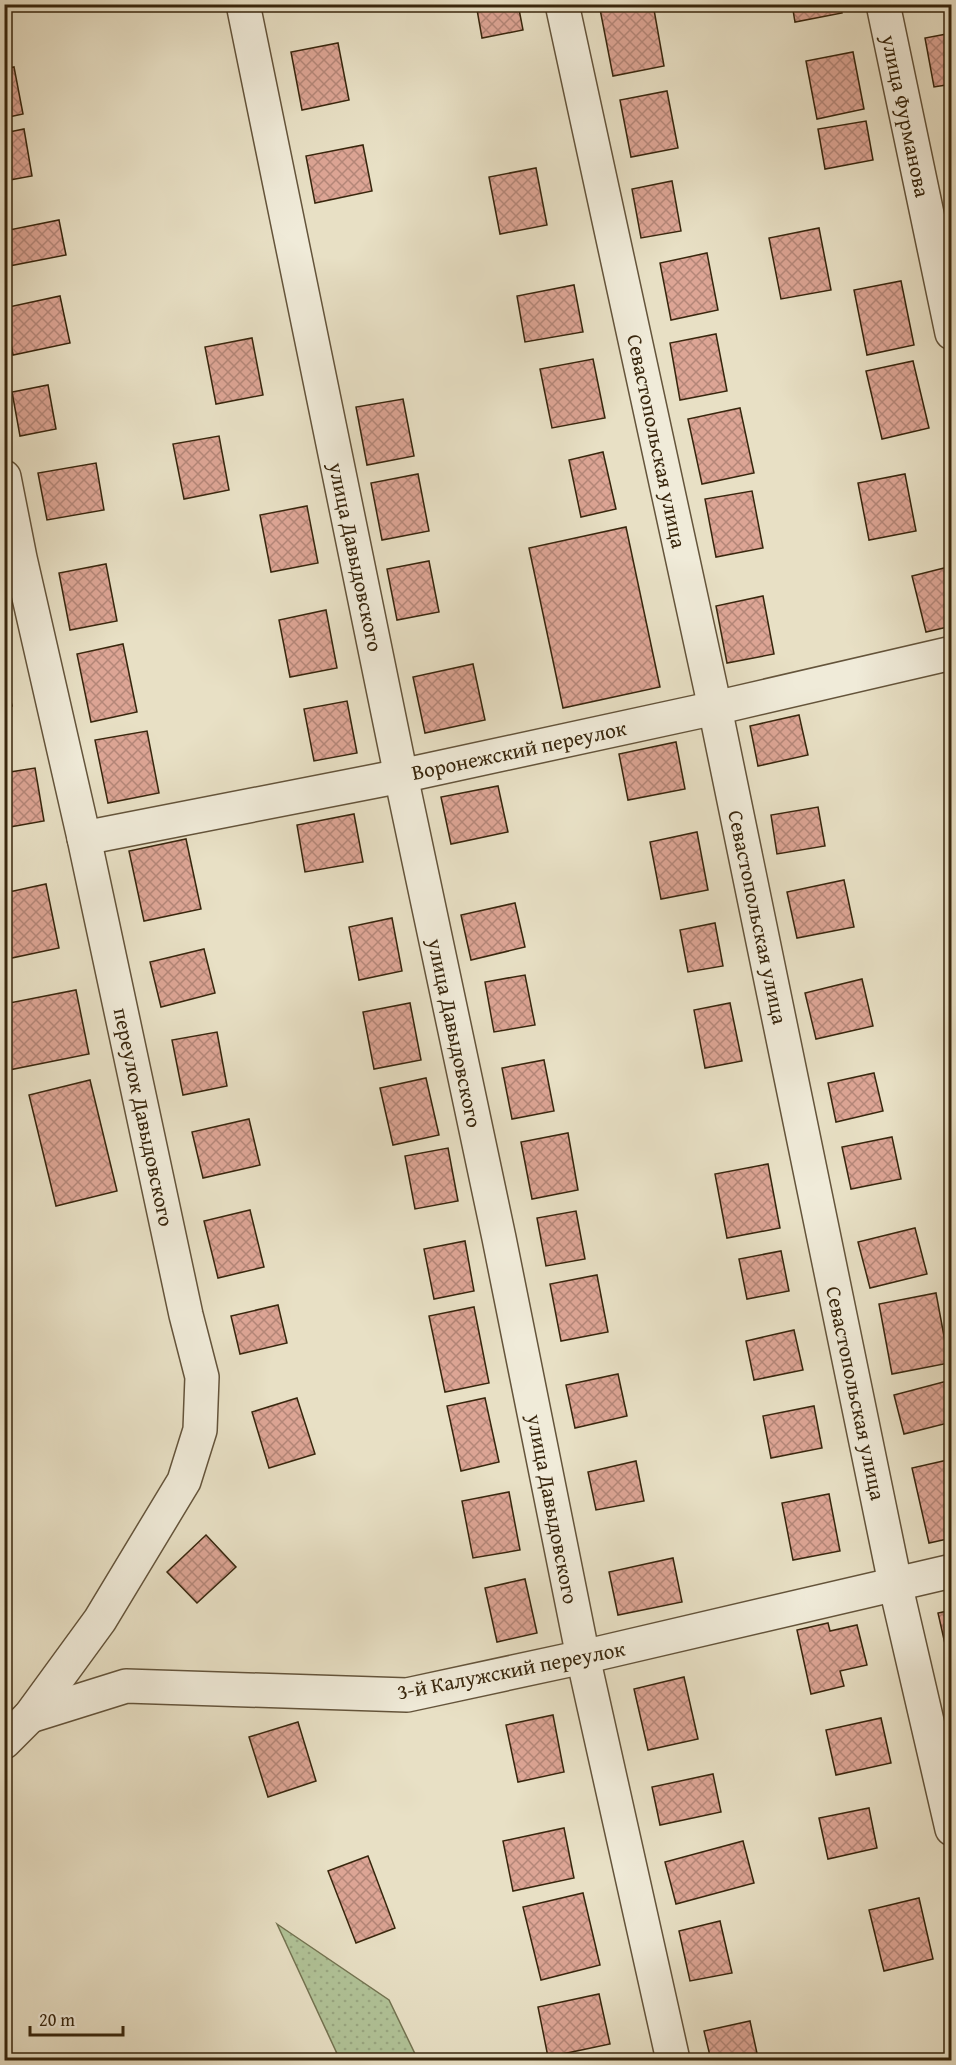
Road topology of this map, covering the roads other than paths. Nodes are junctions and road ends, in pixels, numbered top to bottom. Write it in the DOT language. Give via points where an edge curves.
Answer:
graph roads {
  1 [pos="243,4"];
  2 [pos="562,4"];
  3 [pos="883,4"];
  4 [pos="951,333"];
  5 [pos="4,477"];
  6 [pos="951,653"];
  7 [pos="715,708"];
  8 [pos="401,776"];
  9 [pos="84,838"];
  10 [pos="951,1571"];
  11 [pos="895,1583"];
  12 [pos="583,1657"];
  13 [pos="30,1716"];
  14 [pos="4,1743"];
  15 [pos="951,1829"];
  16 [pos="673,2061"];
  1 -- 8 [label="street, улица Давыдовского"];
  2 -- 7 [label="street, Севастопольская улица"];
  3 -- 4 [label="street, улица Фурманова"];
  5 -- 9 [label="street, переулок Давыдовского"];
  6 -- 7 [label="street, Воронежский переулок"];
  7 -- 8 [label="street, Воронежский переулок"];
  7 -- 11 [label="street, Севастопольская улица"];
  8 -- 9 [label="street, Воронежский переулок"];
  8 -- 12 [label="street, улица Давыдовского"];
  9 -- 13 [label="street, переулок Давыдовского" via="202,1377 200,1430 184,1481 100,1620"];
  10 -- 11 [label="street, 3-й Калужский переулок"];
  11 -- 12 [label="street, 3-й Калужский переулок"];
  11 -- 15 [label="street, Севастопольская улица"];
  12 -- 13 [label="street, 3-й Калужский переулок" via="406,1695 126,1686"];
  12 -- 16 [label="street, улица Давыдовского"];
  13 -- 14 [label="street, переулок Давыдовского"];
}
